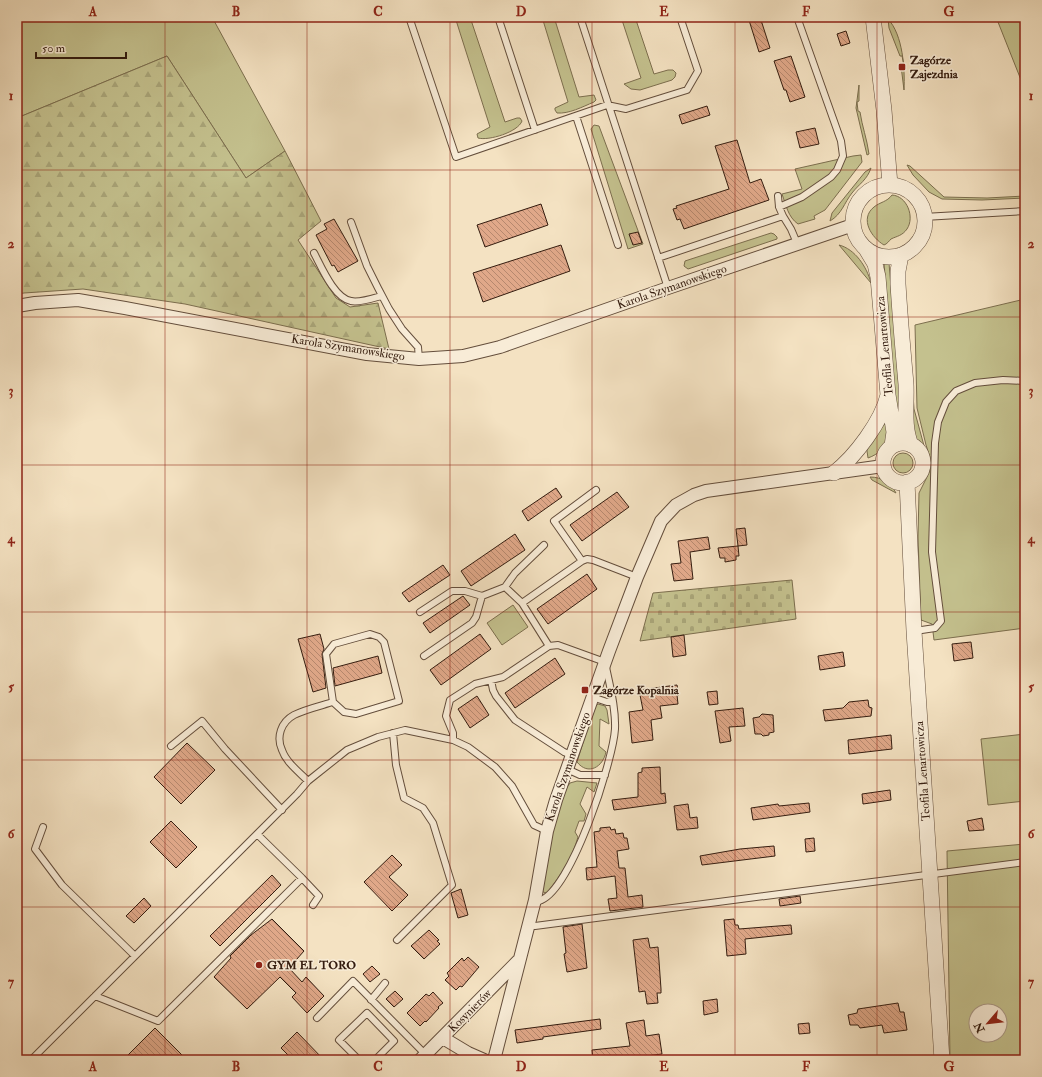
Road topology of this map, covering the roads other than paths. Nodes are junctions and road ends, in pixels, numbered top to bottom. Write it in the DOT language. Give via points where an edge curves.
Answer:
graph roads {
  1 [pos="409,17"];
  2 [pos="498,17"];
  3 [pos="580,17"];
  4 [pos="680,17"];
  5 [pos="797,17"];
  6 [pos="873,17"];
  7 [pos="608,105"];
  8 [pos="576,116"];
  9 [pos="536,130"];
  10 [pos="890,185"];
  11 [pos="778,196"];
  12 [pos="779,207"];
  13 [pos="1025,211"];
  14 [pos="783,216"];
  15 [pos="924,217"];
  16 [pos="351,222"];
  17 [pos="853,225"];
  18 [pos="797,243"];
  19 [pos="618,245"];
  20 [pos="866,248"];
  21 [pos="314,253"];
  22 [pos="901,255"];
  23 [pos="658,258"];
  24 [pos="668,288"];
  25 [pos="381,296"];
  26 [pos="17,306"];
  27 [pos="419,359"];
  28 [pos="1025,381"];
  29 [pos="888,394"];
  30 [pos="911,445"];
  31 [pos="892,446"];
  32 [pos="883,466"];
  33 [pos="834,473"];
  34 [pos="907,482"];
  35 [pos="596,490"];
  36 [pos="544,545"];
  37 [pos="582,561"];
  38 [pos="637,577"];
  39 [pos="505,587"];
  40 [pos="482,596"];
  41 [pos="522,603"];
  42 [pos="420,612"];
  43 [pos="914,631"];
  44 [pos="550,646"];
  45 [pos="424,656"];
  46 [pos="605,662"];
  47 [pos="491,680"];
  48 [pos="592,697"];
  49 [pos="333,702"];
  50 [pos="612,702"];
  51 [pos="393,733"];
  52 [pos="453,740"];
  53 [pos="171,746"];
  54 [pos="571,755"];
  55 [pos="567,769"];
  56 [pos="605,775"];
  57 [pos="308,781"];
  58 [pos="282,810"];
  59 [pos="43,827"];
  60 [pos="547,831"];
  61 [pos="257,834"];
  62 [pos="1025,862"];
  63 [pos="930,874"];
  64 [pos="302,878"];
  65 [pos="534,900"];
  66 [pos="313,905"];
  67 [pos="528,925"];
  68 [pos="397,940"];
  69 [pos="135,956"];
  70 [pos="519,960"];
  71 [pos="386,984"];
  72 [pos="95,996"];
  73 [pos="371,1000"];
  74 [pos="317,1018"];
  75 [pos="443,1038"];
  76 [pos="423,1057"];
  77 [pos="31,1060"];
  78 [pos="359,1060"];
  79 [pos="375,1060"];
  80 [pos="484,1060"];
  81 [pos="494,1060"];
  82 [pos="942,1060"];
  1 -- 9 [label="lane" via="456,157"];
  2 -- 9 [label="lane"];
  3 -- 7 [label="lane"];
  4 -- 7 [label="lane" via="698,71 687,90 626,109"];
  5 -- 12 [label="lane" via="841,141 843,156 831,177 802,197"];
  6 -- 10 [label="street"];
  7 -- 8 [label="lane"];
  7 -- 23 [label="lane"];
  8 -- 9 [label="lane"];
  8 -- 19 [label="lane"];
  10 -- 15 [label="street" via="910,192 920,203"];
  10 -- 17 [label="street" via="875,188 863,197 855,210"];
  11 -- 12 [label="lane"];
  12 -- 14 [label="lane"];
  13 -- 15 [label="lane"];
  14 -- 18 [label="lane" via="792,229"];
  14 -- 23 [label="lane"];
  15 -- 22 [label="street" via="919,240 915,246"];
  16 -- 25 [label="lane"];
  17 -- 18 [label="street, Karola Szymanowskiego"];
  17 -- 20 [label="street" via="860,242"];
  18 -- 24 [label="street, Karola Szymanowskiego"];
  20 -- 22 [label="street" via="872,253 887,257"];
  20 -- 29 [label="street, Teofila Lenartowicza" via="875,264 878,277"];
  21 -- 25 [label="lane" via="337,293 351,301"];
  22 -- 30 [label="street, Teofila Lenartowicza" via="898,284 906,414"];
  23 -- 24 [label="lane"];
  24 -- 27 [label="street, Karola Szymanowskiego" via="488,351"];
  25 -- 27 [label="lane" via="402,329 418,347"];
  26 -- 27 [label="street, Karola Szymanowskiego" via="35,302 78,300 367,354"];
  28 -- 43 [label="lane" via="975,383 956,391 946,402 938,422 935,443 932,552 941,621 935,628"];
  29 -- 31 [label="street, Teofila Lenartowicza" via="894,432"];
  29 -- 33 [label="street" via="878,420 850,457"];
  30 -- 31 [label="street"];
  30 -- 34 [label="street" via="921,456 922,467 917,477"];
  31 -- 32 [label="street" via="886,453"];
  32 -- 33 [label="street, Karola Szymanowskiego"];
  32 -- 34 [label="street" via="893,481"];
  33 -- 38 [label="street, Karola Szymanowskiego" via="722,488 685,499 661,521"];
  34 -- 43 [label="street, Teofila Lenartowicza"];
  35 -- 37 [label="lane" via="554,520"];
  36 -- 39 [label="lane" via="515,572"];
  37 -- 38 [label="lane" via="593,560"];
  37 -- 41 [label="lane"];
  38 -- 46 [label="street, Karola Szymanowskiego"];
  39 -- 40 [label="lane"];
  39 -- 41 [label="lane"];
  40 -- 42 [label="lane" via="465,591 452,591"];
  40 -- 45 [label="lane" via="472,623"];
  41 -- 44 [label="lane"];
  43 -- 63 [label="street, Teofila Lenartowicza"];
  44 -- 46 [label="lane" via="558,645"];
  44 -- 47 [label="lane" via="503,677"];
  46 -- 48 [label="street, Karola Szymanowskiego"];
  46 -- 50 [label="lane"];
  47 -- 52 [label="lane" via="475,684 450,700 446,716"];
  47 -- 54 [label="lane" via="496,696 515,720"];
  48 -- 50 [label="lane"];
  48 -- 54 [label="street, Karola Szymanowskiego"];
  49 -- 49 [label="lane" via="344,712 356,714 399,701 384,642 379,637 370,634 334,644 326,654"];
  49 -- 57 [label="lane" via="293,716 283,724 279,734 282,750 291,764"];
  50 -- 56 [label="lane" via="615,728"];
  51 -- 52 [label="lane" via="405,730"];
  51 -- 57 [label="lane" via="347,750"];
  51 -- 68 [label="lane" via="396,765 404,798 423,808 433,823 452,885"];
  52 -- 60 [label="lane" via="468,747 495,767 512,786 534,825"];
  53 -- 58 [label="lane" via="202,721"];
  54 -- 55 [label="street, Karola Szymanowskiego"];
  55 -- 56 [label="lane" via="580,775"];
  55 -- 60 [label="street, Karola Szymanowskiego"];
  56 -- 65 [label="lane" via="568,868 548,897 539,901"];
  57 -- 58 [label="lane"];
  58 -- 61 [label="lane"];
  59 -- 69 [label="lane" via="35,849 62,885"];
  60 -- 65 [label="street, Karola Szymanowskiego"];
  61 -- 64 [label="lane"];
  61 -- 69 [label="lane"];
  62 -- 63 [label="lane"];
  63 -- 67 [label="lane"];
  63 -- 82 [label="street, Teofila Lenartowicza"];
  64 -- 66 [label="lane" via="319,896"];
  64 -- 72 [label="lane" via="158,1021"];
  65 -- 67 [label="street, Karola Szymanowskiego"];
  67 -- 70 [label="street, Karola Szymanowskiego"];
  69 -- 72 [label="lane"];
  70 -- 75 [label="street, Kosynierów"];
  70 -- 81 [label="street, Karola Szymanowskiego"];
  71 -- 73 [label="lane"];
  72 -- 77 [label="lane"];
  73 -- 74 [label="lane" via="353,982"];
  73 -- 76 [label="lane"];
  75 -- 76 [label="street, Kosynierów"];
  75 -- 80 [label="street"];
  78 -- 79 [label="lane" via="339,1040 367,1013 394,1041"];
}
